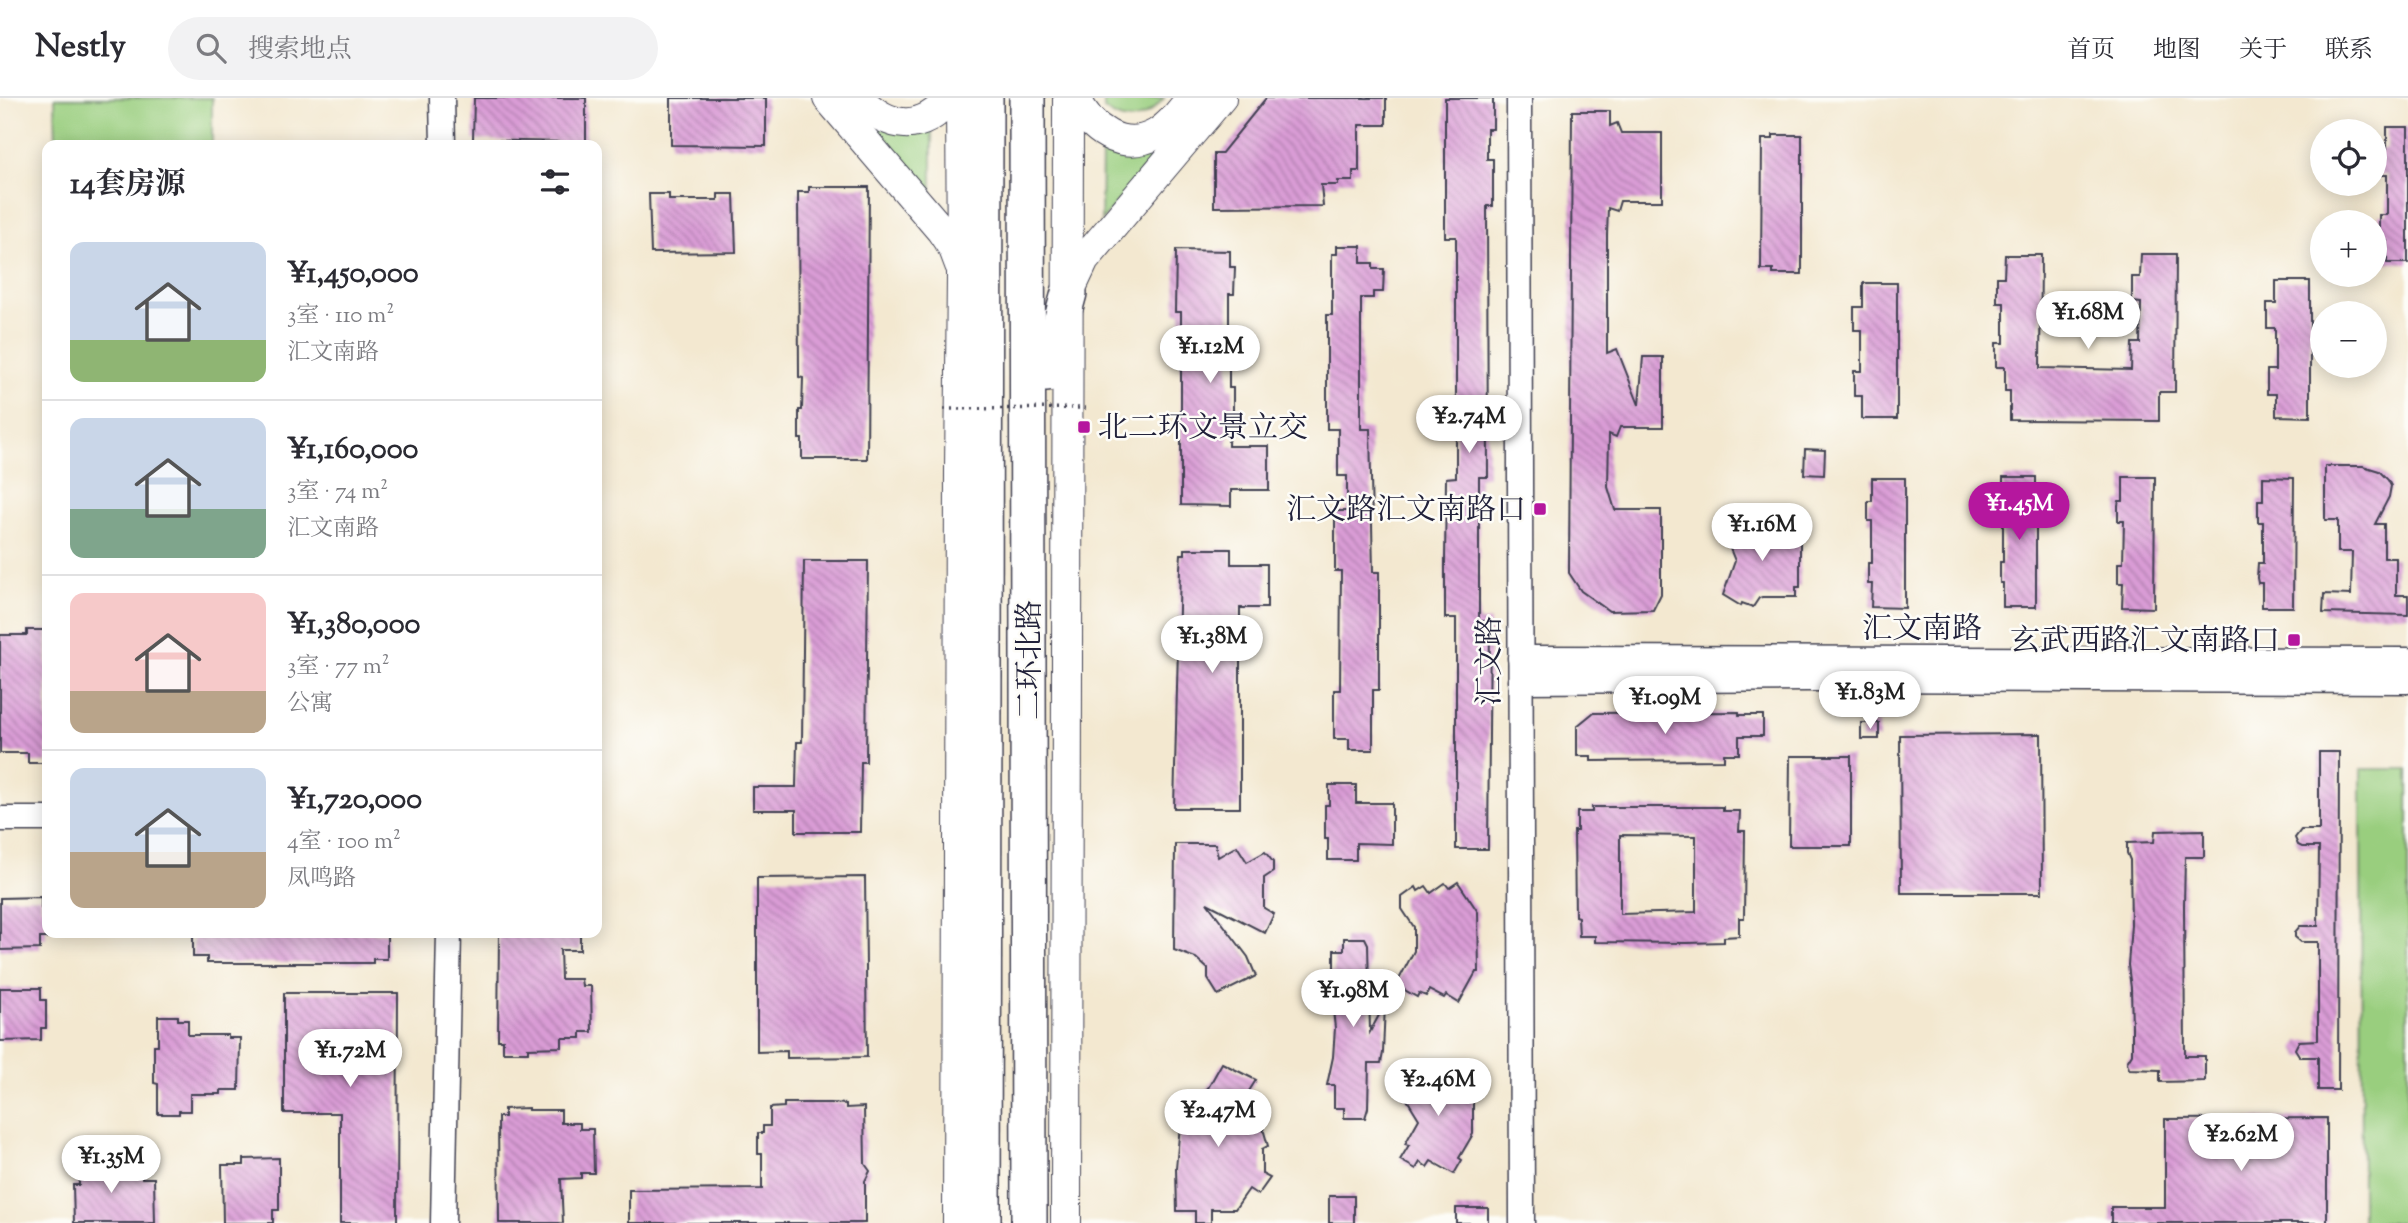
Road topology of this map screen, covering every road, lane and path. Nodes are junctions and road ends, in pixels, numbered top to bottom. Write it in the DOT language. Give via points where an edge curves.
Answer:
graph roads {
  1 [pos="442,98"];
  2 [pos="828,98"];
  3 [pos="858,98"];
  4 [pos="950,98"];
  5 [pos="961,98"];
  6 [pos="985,98"];
  7 [pos="1002,98"];
  8 [pos="1027,98"];
  9 [pos="1048,98"];
  10 [pos="1068,98"];
  11 [pos="1076,98"];
  12 [pos="1191,98"];
  13 [pos="1221,98"];
  14 [pos="1519,98"];
  15 [pos="443,140"];
  16 [pos="962,274"];
  17 [pos="1069,293"];
  18 [pos="1047,374"];
  19 [pos="985,382"];
  20 [pos="1088,408"];
  21 [pos="944,409"];
  22 [pos="2408,660"];
  23 [pos="1520,670"];
  24 [pos="2408,681"];
  25 [pos="1048,800"];
  26 [pos="0,819"];
  27 [pos="42,819"];
  28 [pos="1029,915"];
  29 [pos="449,938"];
  30 [pos="1002,1045"];
  31 [pos="983,1123"];
  32 [pos="983,1184"];
  33 [pos="443,1223"];
  34 [pos="958,1223"];
  35 [pos="983,1223"];
  36 [pos="992,1223"];
  37 [pos="1002,1223"];
  38 [pos="1029,1223"];
  39 [pos="1049,1223"];
  40 [pos="1066,1223"];
  41 [pos="1522,1223"];
  1 -- 15 [label="street"];
  2 -- 16 [label="main road" via="949,240"];
  3 -- 4 [label="main road" via="882,117 903,123 933,116"];
  5 -- 16 [label="main road"];
  6 -- 19 [label="highway"];
  7 -- 30 [label="highway, 二环北路"];
  8 -- 28 [label="highway, 二环北路"];
  9 -- 18 [label="highway"];
  10 -- 17 [label="main road"];
  11 -- 12 [label="main road" via="1098,129 1131,141 1143,140 1170,124"];
  13 -- 17 [label="main road" via="1084,260"];
  14 -- 23 [label="street, 汇文路"];
  16 -- 19 [label="highway"];
  16 -- 34 [label="main road"];
  17 -- 18 [label="highway"];
  17 -- 40 [label="main road"];
  18 -- 25 [label="highway"];
  19 -- 31 [label="highway"];
  20 -- 21 [label="path, bridge"];
  22 -- 23 [label="street, 汇文南路"];
  23 -- 24 [label="street, 汇文南路" via="1794,679"];
  23 -- 41 [label="street, 汇文路"];
  25 -- 28 [label="highway"];
  25 -- 39 [label="highway"];
  26 -- 27 [label="street"];
  28 -- 38 [label="highway, 二环北路"];
  29 -- 33 [label="street"];
  30 -- 31 [label="highway"];
  30 -- 37 [label="highway, 二环北路"];
  31 -- 32 [label="highway"];
  32 -- 35 [label="highway"];
  32 -- 36 [label="highway"];
}
